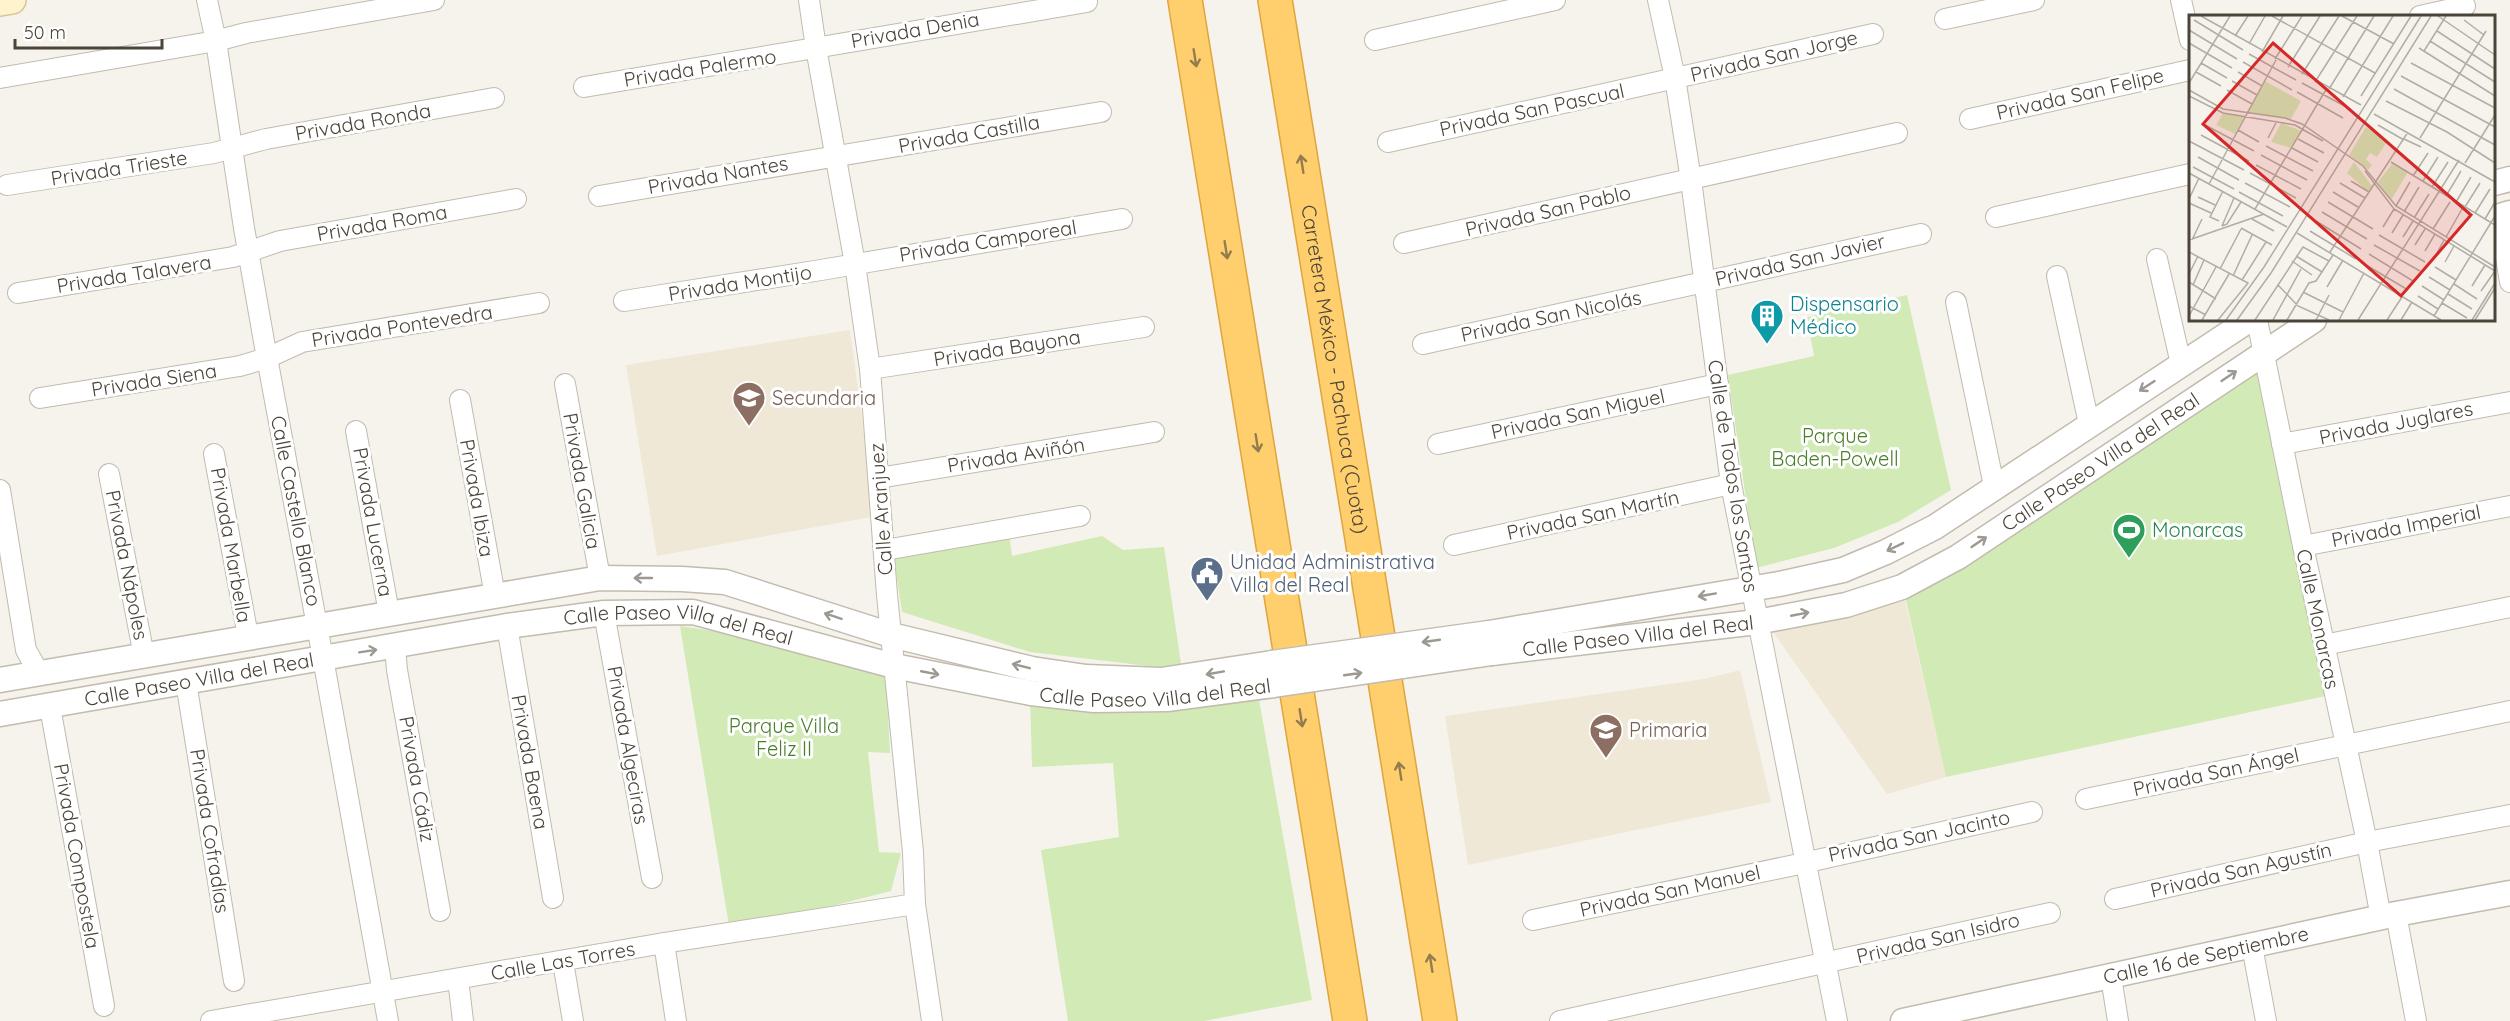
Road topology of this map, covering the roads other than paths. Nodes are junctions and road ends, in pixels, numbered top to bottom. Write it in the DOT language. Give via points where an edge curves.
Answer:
graph roads {
  1 [pos="12,0"];
  2 [pos="207,0"];
  3 [pos="434,0"];
  4 [pos="809,0"];
  5 [pos="1185,0"];
  6 [pos="1275,0"];
  7 [pos="1555,0"];
  8 [pos="1658,0"];
  9 [pos="2034,0"];
  10 [pos="2181,0"];
  11 [pos="0,2"];
  12 [pos="1086,2"];
  13 [pos="2465,6"];
  14 [pos="2424,15"];
  15 [pos="1945,19"];
  16 [pos="1873,34"];
  17 [pos="2189,36"];
  18 [pos="1375,40"];
  19 [pos="216,41"];
  20 [pos="816,48"];
  21 [pos="2189,70"];
  22 [pos="0,78"];
  23 [pos="1675,78"];
  24 [pos="584,87"];
  25 [pos="495,98"];
  26 [pos="1101,112"];
  27 [pos="1971,119"];
  28 [pos="1897,133"];
  29 [pos="1388,142"];
  30 [pos="232,148"];
  31 [pos="837,156"];
  32 [pos="2189,174"];
  33 [pos="2510,179"];
  34 [pos="1691,180"];
  35 [pos="2495,183"];
  36 [pos="7,185"];
  37 [pos="598,196"];
  38 [pos="516,199"];
  39 [pos="2501,216"];
  40 [pos="1995,217"];
  41 [pos="1122,219"];
  42 [pos="1920,234"];
  43 [pos="1404,243"];
  44 [pos="249,252"];
  45 [pos="2157,259"];
  46 [pos="855,264"];
  47 [pos="2058,276"];
  48 [pos="1704,282"];
  49 [pos="2510,282"];
  50 [pos="1680,288"];
  51 [pos="18,293"];
  52 [pos="624,301"];
  53 [pos="1956,302"];
  54 [pos="540,303"];
  55 [pos="2247,321"];
  56 [pos="2257,321"];
  57 [pos="2312,321"];
  58 [pos="1144,327"];
  59 [pos="1423,344"];
  60 [pos="2264,352"];
  61 [pos="267,358"];
  62 [pos="2181,364"];
  63 [pos="870,369"];
  64 [pos="565,384"];
  65 [pos="1718,384"];
  66 [pos="40,398"];
  67 [pos="460,400"];
  68 [pos="2510,402"];
  69 [pos="2089,424"];
  70 [pos="356,431"];
  71 [pos="1154,432"];
  72 [pos="1438,444"];
  73 [pos="2282,444"];
  74 [pos="214,454"];
  75 [pos="109,474"];
  76 [pos="879,478"];
  77 [pos="1731,484"];
  78 [pos="1994,486"];
  79 [pos="0,490"];
  80 [pos="2510,506"];
  81 [pos="1080,516"];
  82 [pos="1454,545"];
  83 [pos="2302,546"];
  84 [pos="885,550"];
  85 [pos="600,578"];
  86 [pos="1750,587"];
  87 [pos="495,596"];
  88 [pos="2510,607"];
  89 [pos="389,613"];
  90 [pos="604,613"];
  91 [pos="1757,622"];
  92 [pos="317,625"];
  93 [pos="507,626"];
  94 [pos="891,635"];
  95 [pos="248,636"];
  96 [pos="1490,643"];
  97 [pos="2324,645"];
  98 [pos="395,647"];
  99 [pos="144,656"];
  100 [pos="323,658"];
  101 [pos="894,666"];
  102 [pos="39,673"];
  103 [pos="1273,674"];
  104 [pos="0,680"];
  105 [pos="186,682"];
  106 [pos="50,707"];
  107 [pos="2510,711"];
  108 [pos="0,714"];
  109 [pos="2346,745"];
  110 [pos="2086,799"];
  111 [pos="2032,812"];
  112 [pos="2510,815"];
  113 [pos="2367,842"];
  114 [pos="1806,861"];
  115 [pos="651,878"];
  116 [pos="2510,893"];
  117 [pos="553,898"];
  118 [pos="2115,899"];
  119 [pos="915,904"];
  120 [pos="440,911"];
  121 [pos="2050,913"];
  122 [pos="2389,916"];
  123 [pos="1533,920"];
  124 [pos="664,943"];
  125 [pos="2252,946"];
  126 [pos="563,962"];
  127 [pos="1825,963"];
  128 [pos="2111,977"];
  129 [pos="458,979"];
  130 [pos="234,981"];
  131 [pos="383,991"];
  132 [pos="104,1006"];
  133 [pos="307,1013"];
  134 [pos="1968,1014"];
  135 [pos="211,1021"];
  136 [pos="387,1021"];
  137 [pos="464,1021"];
  138 [pos="573,1021"];
  139 [pos="676,1021"];
  140 [pos="932,1021"];
  141 [pos="1350,1021"];
  142 [pos="1440,1021"];
  143 [pos="1560,1021"];
  144 [pos="1837,1021"];
  145 [pos="1903,1021"];
  146 [pos="2118,1021"];
  147 [pos="2266,1021"];
  148 [pos="2416,1021"];
  1 -- 11 [label="main road"];
  2 -- 19 [label="street, Calle Castello Blanco"];
  3 -- 19 [label="street"];
  4 -- 20 [label="street, Calle Aranjuez"];
  5 -- 141 [label="highway, one-way"];
  142 -- 6 [label="highway, Carretera México - Pachuca (Cuota), one-way"];
  7 -- 18 [label="street"];
  8 -- 23 [label="street, Calle de Todos los Santos"];
  9 -- 15 [label="street"];
  10 -- 17 [label="street"];
  12 -- 20 [label="street, Privada Denia"];
  13 -- 14 [label="street"];
  16 -- 23 [label="street, Privada San Jorge"];
  19 -- 22 [label="street"];
  19 -- 30 [label="street, Calle Castello Blanco"];
  20 -- 24 [label="street, Privada Palermo"];
  20 -- 31 [label="street, Calle Aranjuez"];
  21 -- 27 [label="street, Privada San Felipe"];
  23 -- 29 [label="street, Privada San Pascual"];
  23 -- 34 [label="street, Calle de Todos los Santos"];
  25 -- 30 [label="street, Privada Ronda"];
  26 -- 31 [label="street, Privada Castilla"];
  28 -- 34 [label="street, Privada San Pablo"];
  30 -- 36 [label="street, Privada Trieste"];
  30 -- 44 [label="street, Calle Castello Blanco"];
  31 -- 37 [label="street, Privada Nantes"];
  31 -- 46 [label="street, Calle Aranjuez"];
  32 -- 40 [label="street"];
  33 -- 35 [label="street"];
  34 -- 43 [label="street, Privada San Pablo"];
  34 -- 48 [label="street, Calle de Todos los Santos"];
  38 -- 44 [label="street, Privada Roma" via="280,241"];
  39 -- 49 [label="street"];
  41 -- 46 [label="street, Privada Camporeal"];
  42 -- 48 [label="street, Privada San Javier"];
  44 -- 51 [label="street, Privada Talavera"];
  44 -- 61 [label="street, Calle Castello Blanco"];
  45 -- 62 [label="street"];
  46 -- 52 [label="street, Privada Montijo"];
  46 -- 63 [label="street, Calle Aranjuez"];
  47 -- 69 [label="street"];
  48 -- 50 [label="street, Privada San Javier"];
  48 -- 65 [label="street, Calle de Todos los Santos"];
  50 -- 59 [label="street, Privada San Nicolás"];
  53 -- 78 [label="street"];
  54 -- 61 [label="street, Privada Pontevedra" via="302,342"];
  55 -- 62 [label="street, Calle Paseo Villa del Real"];
  56 -- 60 [label="street, Calle Monarcas"];
  57 -- 60 [label="street, Calle Paseo Villa del Real"];
  58 -- 63 [label="street, Privada Bayona"];
  60 -- 73 [label="street, Calle Monarcas"];
  91 -- 60 [label="street, Calle Paseo Villa del Real, one-way" via="1846,605 1902,587 1958,557"];
  61 -- 66 [label="street, Privada Siena" via="240,366"];
  61 -- 92 [label="street, Calle Castello Blanco"];
  62 -- 69 [label="street, Calle Paseo Villa del Real, one-way"];
  63 -- 76 [label="street, Calle Aranjuez"];
  64 -- 85 [label="street, Privada Galicia"];
  65 -- 72 [label="street, Privada San Miguel"];
  65 -- 77 [label="street, Calle de Todos los Santos"];
  67 -- 87 [label="street, Privada Ibiza"];
  68 -- 73 [label="street, Privada Juglares"];
  69 -- 78 [label="street, Calle Paseo Villa del Real"];
  70 -- 89 [label="street, Privada Lucerna"];
  71 -- 76 [label="street, Privada Aviñón"];
  73 -- 83 [label="street, Calle Monarcas"];
  74 -- 95 [label="street, Privada Marbella"];
  75 -- 99 [label="street, Privada Nápoles"];
  76 -- 84 [label="street, Calle Aranjuez"];
  77 -- 82 [label="street, Privada San Martín"];
  77 -- 86 [label="street, Calle de Todos los Santos"];
  78 -- 86 [label="street, Calle Paseo Villa del Real, one-way" via="1935,527 1843,570"];
  79 -- 102 [label="street" via="26,650"];
  80 -- 83 [label="street, Privada Imperial"];
  81 -- 84 [label="street"];
  83 -- 97 [label="street, Calle Monarcas"];
  84 -- 94 [label="street, Calle Aranjuez"];
  85 -- 87 [label="street, Calle Paseo Villa del Real"];
  94 -- 85 [label="street, Calle Paseo Villa del Real, one-way" via="725,582"];
  86 -- 91 [label="street, Calle de Todos los Santos"];
  86 -- 96 [label="street, Calle Paseo Villa del Real, one-way"];
  87 -- 89 [label="street, Calle Paseo Villa del Real"];
  88 -- 97 [label="street"];
  89 -- 92 [label="street, Calle Paseo Villa del Real"];
  90 -- 93 [label="street, Calle Paseo Villa del Real"];
  90 -- 101 [label="street, Calle Paseo Villa del Real" via="693,612"];
  90 -- 115 [label="street, Privada Algeciras"];
  91 -- 96 [label="street, Calle Paseo Villa del Real"];
  91 -- 114 [label="street, Calle de Todos los Santos"];
  92 -- 95 [label="street, Calle Paseo Villa del Real"];
  92 -- 100 [label="street, Calle Castello Blanco"];
  93 -- 98 [label="street, Calle Paseo Villa del Real"];
  93 -- 117 [label="street, Privada Baena"];
  94 -- 101 [label="street, Calle Aranjuez"];
  103 -- 94 [label="street, Calle Paseo Villa del Real, one-way" via="1161,680 1086,677 1032,669"];
  95 -- 99 [label="street, Calle Paseo Villa del Real"];
  96 -- 103 [label="street, Calle Paseo Villa del Real, bridge"];
  97 -- 109 [label="street, Calle Monarcas"];
  100 -- 98 [label="street, Calle Paseo Villa del Real, one-way"];
  98 -- 120 [label="street, Privada Cádiz"];
  99 -- 102 [label="street, Calle Paseo Villa del Real"];
  100 -- 105 [label="street, Calle Paseo Villa del Real"];
  100 -- 131 [label="street, Calle Castello Blanco"];
  101 -- 103 [label="street, Calle Paseo Villa del Real, one-way" via="1031,693 1094,700 1167,699"];
  101 -- 119 [label="street, Calle Aranjuez"];
  102 -- 104 [label="street, Calle Paseo Villa del Real"];
  105 -- 106 [label="street, Calle Paseo Villa del Real"];
  105 -- 130 [label="street, Privada Cofradías"];
  106 -- 108 [label="street, Calle Paseo Villa del Real"];
  106 -- 132 [label="street, Privada Compostela"];
  107 -- 109 [label="street, Privada San Ángel"];
  109 -- 110 [label="street, Privada San Ángel"];
  109 -- 113 [label="street, Calle Monarcas"];
  111 -- 114 [label="street, Privada San Jacinto"];
  112 -- 113 [label="street, Privada San Agustín"];
  113 -- 118 [label="street, Privada San Agustín"];
  113 -- 122 [label="street, Calle Monarcas"];
  114 -- 123 [label="street, Privada San Manuel"];
  114 -- 127 [label="street, Calle de Todos los Santos"];
  116 -- 122 [label="street, Calle 16 de Septiembre"];
  119 -- 124 [label="street, Calle Las Torres"];
  119 -- 140 [label="street, Calle Aranjuez"];
  121 -- 127 [label="street, Privada San Isidro"];
  122 -- 125 [label="street, Calle 16 de Septiembre"];
  122 -- 148 [label="street, Calle Monarcas"];
  124 -- 126 [label="street, Calle Las Torres"];
  124 -- 139 [label="street"];
  125 -- 128 [label="street, Calle 16 de Septiembre"];
  125 -- 147 [label="street"];
  126 -- 129 [label="street, Calle Las Torres"];
  126 -- 138 [label="street"];
  127 -- 143 [label="street, Privada San Isidro"];
  127 -- 144 [label="street, Calle de Todos los Santos"];
  128 -- 134 [label="street, Calle 16 de Septiembre"];
  128 -- 146 [label="street"];
  129 -- 131 [label="street, Calle Las Torres"];
  129 -- 137 [label="street"];
  131 -- 133 [label="street, Calle Las Torres"];
  131 -- 136 [label="street, Calle Castello Blanco"];
  133 -- 135 [label="street, Calle Las Torres"];
  134 -- 145 [label="street, Calle 16 de Septiembre"];
}
